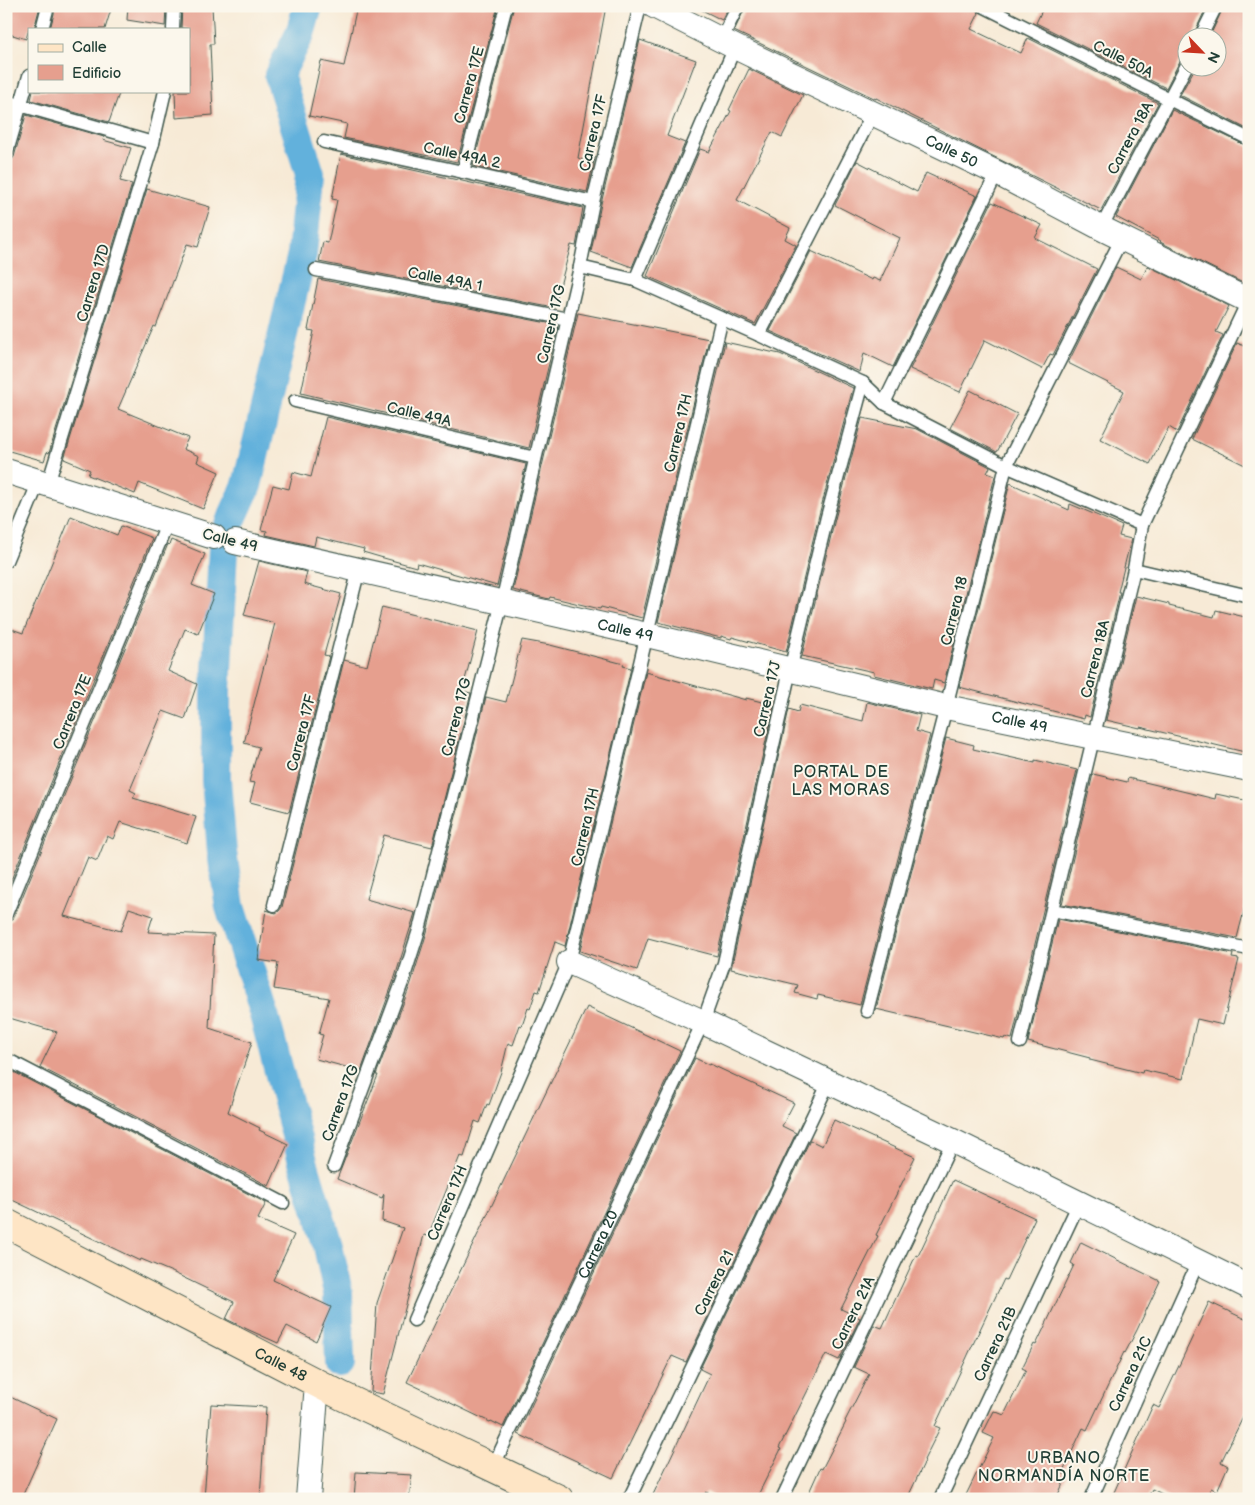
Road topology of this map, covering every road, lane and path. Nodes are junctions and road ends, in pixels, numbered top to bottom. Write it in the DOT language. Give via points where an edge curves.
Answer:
graph roads {
  1 [pos="48,6"];
  2 [pos="174,6"];
  3 [pos="506,6"];
  4 [pos="640,6"];
  5 [pos="654,6"];
  6 [pos="738,6"];
  7 [pos="983,6"];
  8 [pos="1216,6"];
  9 [pos="42,28"];
  10 [pos="174,28"];
  11 [pos="1205,28"];
  12 [pos="728,44"];
  13 [pos="1180,78"];
  14 [pos="28,80"];
  15 [pos="165,92"];
  16 [pos="1168,100"];
  17 [pos="6,101"];
  18 [pos="21,104"];
  19 [pos="873,113"];
  20 [pos="1249,139"];
  21 [pos="324,142"];
  22 [pos="153,143"];
  23 [pos="6,156"];
  24 [pos="463,172"];
  25 [pos="997,173"];
  26 [pos="593,202"];
  27 [pos="1112,233"];
  28 [pos="580,267"];
  29 [pos="316,270"];
  30 [pos="635,280"];
  31 [pos="1249,301"];
  32 [pos="722,318"];
  33 [pos="568,319"];
  34 [pos="759,335"];
  35 [pos="863,383"];
  36 [pos="295,401"];
  37 [pos="884,402"];
  38 [pos="535,458"];
  39 [pos="1006,466"];
  40 [pos="6,471"];
  41 [pos="43,482"];
  42 [pos="168,522"];
  43 [pos="1142,525"];
  44 [pos="6,561"];
  45 [pos="359,569"];
  46 [pos="1134,569"];
  47 [pos="1249,596"];
  48 [pos="502,602"];
  49 [pos="648,635"];
  50 [pos="790,670"];
  51 [pos="946,707"];
  52 [pos="1093,737"];
  53 [pos="1249,769"];
  54 [pos="274,905"];
  55 [pos="1052,910"];
  56 [pos="6,914"];
  57 [pos="1249,949"];
  58 [pos="569,962"];
  59 [pos="867,1012"];
  60 [pos="703,1022"];
  61 [pos="1020,1042"];
  62 [pos="6,1059"];
  63 [pos="829,1082"];
  64 [pos="953,1141"];
  65 [pos="334,1166"];
  66 [pos="284,1203"];
  67 [pos="1079,1203"];
  68 [pos="6,1223"];
  69 [pos="1198,1262"];
  70 [pos="1249,1287"];
  71 [pos="414,1320"];
  72 [pos="311,1380"];
  73 [pos="493,1467"];
  74 [pos="308,1499"];
  75 [pos="559,1499"];
  76 [pos="629,1499"];
  77 [pos="782,1499"];
  78 [pos="940,1499"];
  79 [pos="1091,1499"];
  1 -- 9 [label="lane"];
  2 -- 10 [label="lane"];
  3 -- 24 [label="lane, Carrera 17E"];
  4 -- 26 [label="lane, Carrera 17F"];
  5 -- 12 [label="street, Calle 50"];
  6 -- 12 [label="lane"];
  7 -- 16 [label="lane, Calle 50A"];
  8 -- 11 [label="lane"];
  12 -- 19 [label="street, Calle 50"];
  12 -- 30 [label="lane"];
  13 -- 16 [label="lane, Carrera 18A"];
  14 -- 18 [label="lane"];
  15 -- 22 [label="lane, Carrera 17D"];
  16 -- 20 [label="lane, Calle 50A"];
  16 -- 27 [label="lane, Carrera 18A"];
  17 -- 18 [label="lane"];
  18 -- 22 [label="lane"];
  18 -- 23 [label="lane"];
  19 -- 25 [label="street, Calle 50"];
  19 -- 34 [label="lane"];
  21 -- 24 [label="lane, Calle 49A 2"];
  22 -- 41 [label="lane, Carrera 17D"];
  24 -- 26 [label="lane, Calle 49A 2"];
  25 -- 27 [label="street, Calle 50"];
  25 -- 37 [label="lane"];
  26 -- 28 [label="lane, Carrera 17F"];
  27 -- 31 [label="street, Calle 50"];
  27 -- 39 [label="lane, Carrera 18"];
  28 -- 30 [label="lane"];
  28 -- 33 [label="lane, Carrera 17G"];
  29 -- 33 [label="lane, Calle 49A 1"];
  30 -- 32 [label="lane"];
  31 -- 43 [label="lane, Carrera 18A"];
  32 -- 34 [label="lane"];
  32 -- 49 [label="lane, Carrera 17H"];
  33 -- 38 [label="lane, Carrera 17G"];
  34 -- 35 [label="lane"];
  35 -- 37 [label="lane"];
  35 -- 50 [label="lane, Carrera 17J"];
  36 -- 38 [label="lane, Calle 49A"];
  37 -- 39 [label="lane"];
  38 -- 48 [label="lane, Carrera 17G"];
  39 -- 43 [label="lane"];
  39 -- 51 [label="lane, Carrera 18"];
  40 -- 41 [label="street, Calle 49"];
  41 -- 42 [label="street, Calle 49"];
  41 -- 44 [label="lane, Carrera 17D"];
  42 -- 45 [label="street, Calle 49" via="224,539"];
  42 -- 56 [label="lane, Carrera 17E"];
  43 -- 46 [label="lane, Carrera 18A"];
  45 -- 48 [label="street, Calle 49"];
  45 -- 54 [label="lane, Carrera 17F"];
  46 -- 47 [label="lane"];
  46 -- 52 [label="lane, Carrera 18A"];
  48 -- 49 [label="street, Calle 49"];
  48 -- 65 [label="lane, Carrera 17G" via="419,930"];
  49 -- 50 [label="street, Calle 49"];
  49 -- 58 [label="lane, Carrera 17H"];
  50 -- 51 [label="street, Calle 49"];
  50 -- 60 [label="lane, Carrera 17J" via="724,963"];
  51 -- 52 [label="street, Calle 49"];
  51 -- 59 [label="lane, Carrera 18"];
  52 -- 53 [label="street, Calle 49"];
  52 -- 55 [label="lane, Carrera 18A"];
  55 -- 57 [label="lane"];
  55 -- 61 [label="lane, Carrera 18A"];
  58 -- 60 [label="street"];
  58 -- 71 [label="lane, Carrera 17H"];
  60 -- 63 [label="street"];
  60 -- 73 [label="lane, Carrera 20"];
  62 -- 66 [label="lane"];
  63 -- 64 [label="street"];
  63 -- 76 [label="lane, Carrera 21"];
  64 -- 67 [label="street"];
  64 -- 77 [label="lane, Carrera 21A"];
  67 -- 69 [label="street"];
  67 -- 78 [label="lane, Carrera 21B"];
  68 -- 72 [label="street, Calle 48"];
  69 -- 70 [label="street"];
  69 -- 79 [label="lane, Carrera 21C"];
  72 -- 73 [label="street, Calle 48"];
  72 -- 74 [label="street"];
  73 -- 75 [label="street, Calle 48"];
}
